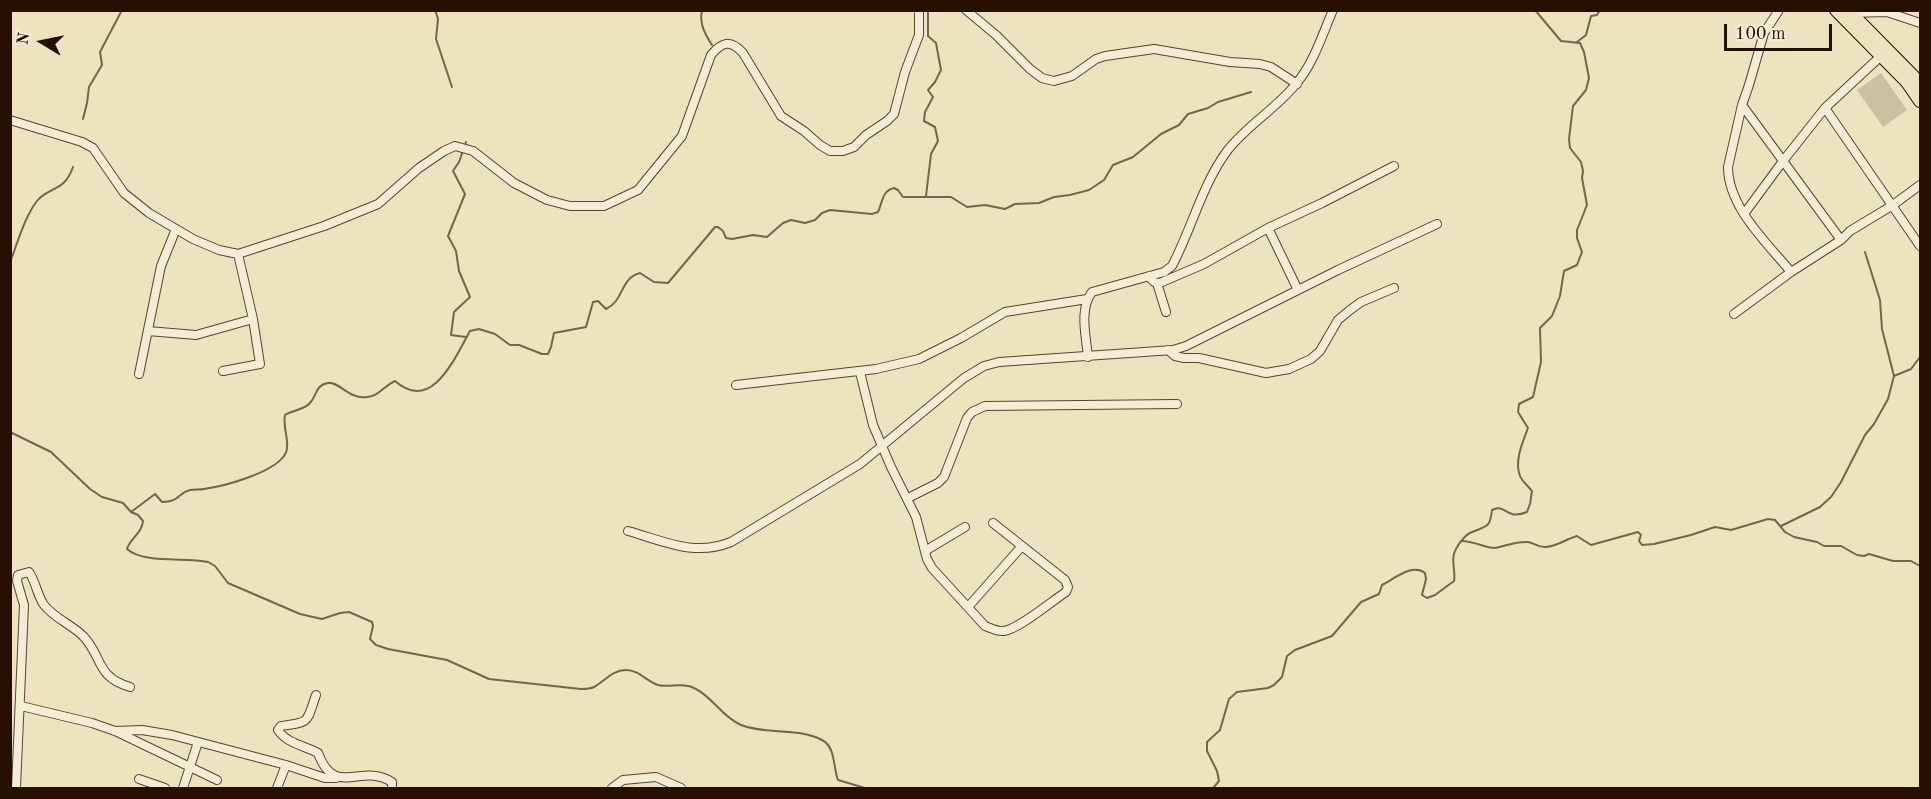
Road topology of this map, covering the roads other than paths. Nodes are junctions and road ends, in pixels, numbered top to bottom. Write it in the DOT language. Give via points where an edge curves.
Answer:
graph roads {
  1 [pos="919,10"];
  2 [pos="966,10"];
  3 [pos="1333,10"];
  4 [pos="1779,10"];
  5 [pos="1836,10"];
  6 [pos="1849,12"];
  7 [pos="1920,23"];
  8 [pos="1881,56"];
  9 [pos="1297,84"];
  10 [pos="1920,86"];
  11 [pos="1920,101"];
  12 [pos="1742,105"];
  13 [pos="1825,108"];
  14 [pos="10,120"];
  15 [pos="1783,161"];
  16 [pos="1394,166"];
  17 [pos="1920,185"];
  18 [pos="1893,205"];
  19 [pos="1744,214"];
  20 [pos="1437,224"];
  21 [pos="1268,228"];
  22 [pos="176,229"];
  23 [pos="1841,240"];
  24 [pos="1920,246"];
  25 [pos="238,254"];
  26 [pos="1791,272"];
  27 [pos="1149,276"];
  28 [pos="1157,284"];
  29 [pos="1394,288"];
  30 [pos="1298,290"];
  31 [pos="1087,299"];
  32 [pos="1166,312"];
  33 [pos="1734,314"];
  34 [pos="254,320"];
  35 [pos="148,331"];
  36 [pos="1168,350"];
  37 [pos="1088,357"];
  38 [pos="223,371"];
  39 [pos="860,372"];
  40 [pos="140,374"];
  41 [pos="736,385"];
  42 [pos="1177,404"];
  43 [pos="882,447"];
  44 [pos="908,498"];
  45 [pos="993,523"];
  46 [pos="965,526"];
  47 [pos="628,531"];
  48 [pos="1022,546"];
  49 [pos="925,551"];
  50 [pos="968,607"];
  51 [pos="130,687"];
  52 [pos="316,695"];
  53 [pos="21,706"];
  54 [pos="115,731"];
  55 [pos="198,742"];
  56 [pos="286,765"];
  57 [pos="190,767"];
  58 [pos="336,778"];
  59 [pos="138,779"];
  60 [pos="217,780"];
  61 [pos="16,789"];
  62 [pos="165,789"];
  63 [pos="183,789"];
  64 [pos="278,789"];
  65 [pos="392,789"];
  66 [pos="612,789"];
  67 [pos="681,789"];
  1 -- 25 [label="street" via="919,34 894,114 854,147 843,151 820,146 781,116 743,53 728,44 719,46 711,55 682,136 666,158 639,190 604,206 570,206 547,200 514,183 473,151 455,146 419,168 378,204"];
  2 -- 9 [label="street" via="1030,69 1054,81 1072,76 1105,56 1154,49 1260,64"];
  3 -- 9 [label="street"];
  4 -- 12 [label="street" via="1764,33"];
  5 -- 8 [label="main road"];
  6 -- 7 [label="street" via="1887,12"];
  6 -- 10 [label="main road"];
  8 -- 11 [label="main road"];
  8 -- 13 [label="street"];
  9 -- 27 [label="street" via="1226,152 1207,185 1172,266"];
  12 -- 15 [label="street"];
  12 -- 19 [label="street" via="1728,177"];
  13 -- 15 [label="street"];
  13 -- 18 [label="street"];
  14 -- 22 [label="street" via="93,148 124,193"];
  15 -- 19 [label="street"];
  15 -- 23 [label="street"];
  16 -- 21 [label="street"];
  17 -- 18 [label="street"];
  18 -- 23 [label="street"];
  18 -- 24 [label="street"];
  19 -- 26 [label="street"];
  20 -- 30 [label="street"];
  21 -- 28 [label="street" via="1204,264"];
  21 -- 30 [label="street"];
  22 -- 25 [label="street" via="219,250"];
  22 -- 35 [label="street" via="161,266"];
  23 -- 26 [label="street"];
  25 -- 34 [label="street"];
  26 -- 33 [label="street"];
  27 -- 28 [label="street"];
  27 -- 31 [label="street" via="1092,292"];
  28 -- 32 [label="street"];
  29 -- 36 [label="street" via="1350,310 1338,321 1320,351 1289,369 1266,373 1175,356"];
  30 -- 36 [label="street" via="1186,346"];
  31 -- 37 [label="street"];
  31 -- 39 [label="street" via="1005,312 919,358"];
  34 -- 35 [label="street" via="196,335"];
  34 -- 38 [label="street" via="260,364"];
  35 -- 40 [label="street"];
  36 -- 37 [label="street"];
  37 -- 43 [label="street" via="984,366 964,378"];
  39 -- 41 [label="street"];
  39 -- 43 [label="street"];
  42 -- 44 [label="street" via="985,406 967,418 944,477"];
  43 -- 44 [label="street"];
  43 -- 47 [label="street" via="860,464 718,547 682,547"];
  44 -- 49 [label="street"];
  45 -- 48 [label="street"];
  46 -- 49 [label="street"];
  48 -- 50 [label="street"];
  48 -- 50 [label="street" via="1065,580 1066,592 1016,627 1004,631 985,626"];
  49 -- 50 [label="street" via="932,568"];
  51 -- 53 [label="street" via="100,667 85,638 45,606 34,579 29,572 23,573 17,581 24,605"];
  52 -- 58 [label="street" via="307,720 278,730 292,742 318,753 321,763"];
  53 -- 54 [label="street"];
  53 -- 61 [label="street"];
  54 -- 55 [label="street" via="142,730"];
  54 -- 57 [label="street"];
  55 -- 56 [label="street"];
  55 -- 57 [label="street"];
  56 -- 58 [label="street"];
  56 -- 64 [label="street"];
  57 -- 60 [label="street"];
  57 -- 63 [label="street"];
  58 -- 65 [label="street" via="376,776 392,782"];
  59 -- 62 [label="street"];
  66 -- 67 [label="street" via="622,780 642,777 663,779"];
}
